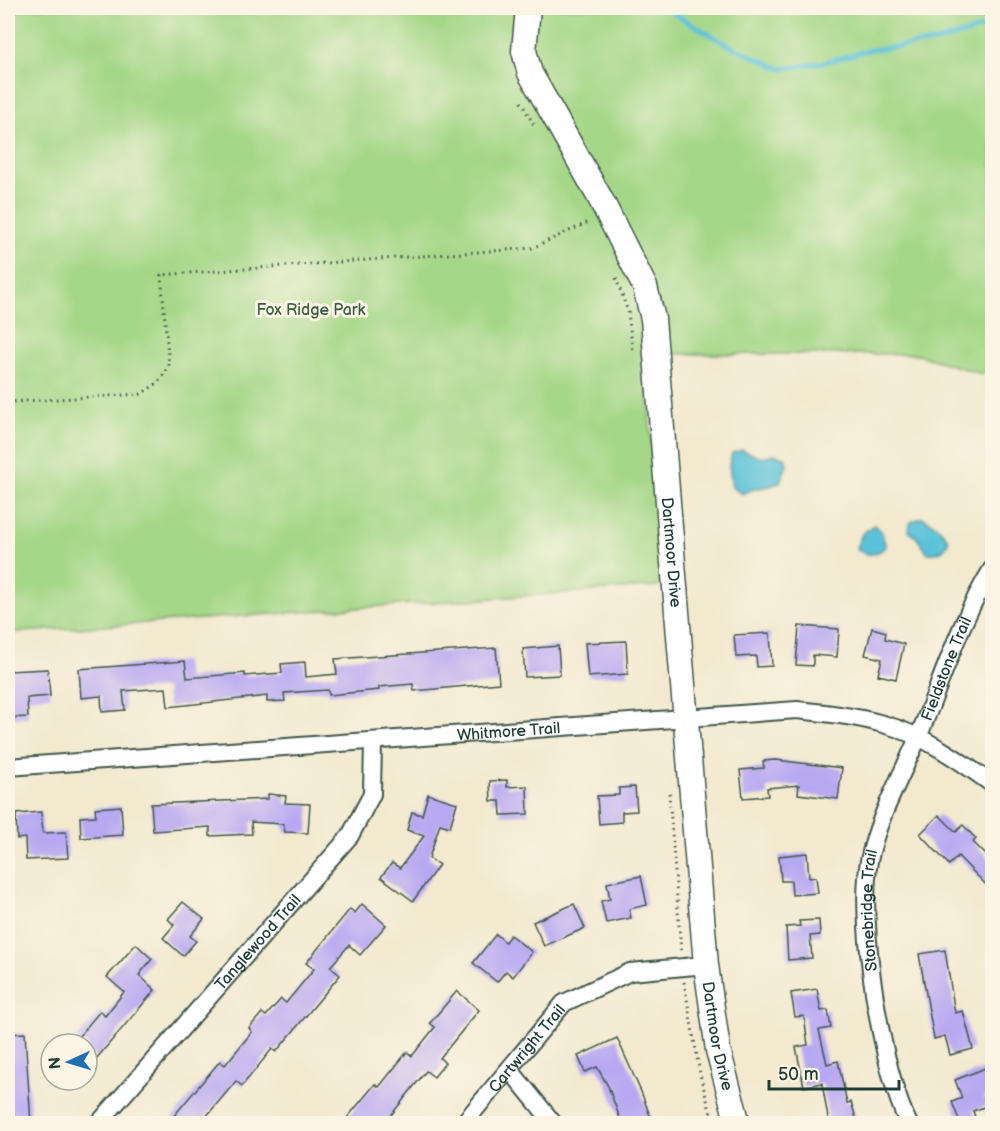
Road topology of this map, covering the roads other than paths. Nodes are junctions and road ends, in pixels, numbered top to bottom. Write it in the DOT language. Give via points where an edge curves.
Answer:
graph roads {
  1 [pos="527,13"];
  2 [pos="993,569"];
  3 [pos="687,716"];
  4 [pos="918,738"];
  5 [pos="373,741"];
  6 [pos="8,767"];
  7 [pos="993,784"];
  8 [pos="695,966"];
  9 [pos="510,1070"];
  10 [pos="98,1124"];
  11 [pos="463,1124"];
  12 [pos="554,1124"];
  13 [pos="738,1124"];
  14 [pos="909,1124"];
  1 -- 3 [label="street, Dartmoor Drive" via="524,51 530,73 594,219 645,287 653,319"];
  2 -- 4 [label="street, Fieldstone Trail" via="973,602"];
  3 -- 4 [label="street, Whitmore Trail" via="796,710 851,716 885,724"];
  3 -- 5 [label="street, Whitmore Trail"];
  3 -- 8 [label="street, Dartmoor Drive"];
  4 -- 7 [label="street, Whitmore Trail" via="950,754"];
  4 -- 14 [label="street, Stonebridge Trail" via="889,799 869,862 867,922 886,1055"];
  5 -- 6 [label="street, Whitmore Trail"];
  5 -- 10 [label="street, Tanglewood Trail" via="372,795 350,836"];
  8 -- 9 [label="street, Cartwright Trail" via="630,972 564,1003"];
  8 -- 13 [label="street, Dartmoor Drive"];
  9 -- 11 [label="street, Cartwright Trail"];
  9 -- 12 [label="street"];
}
